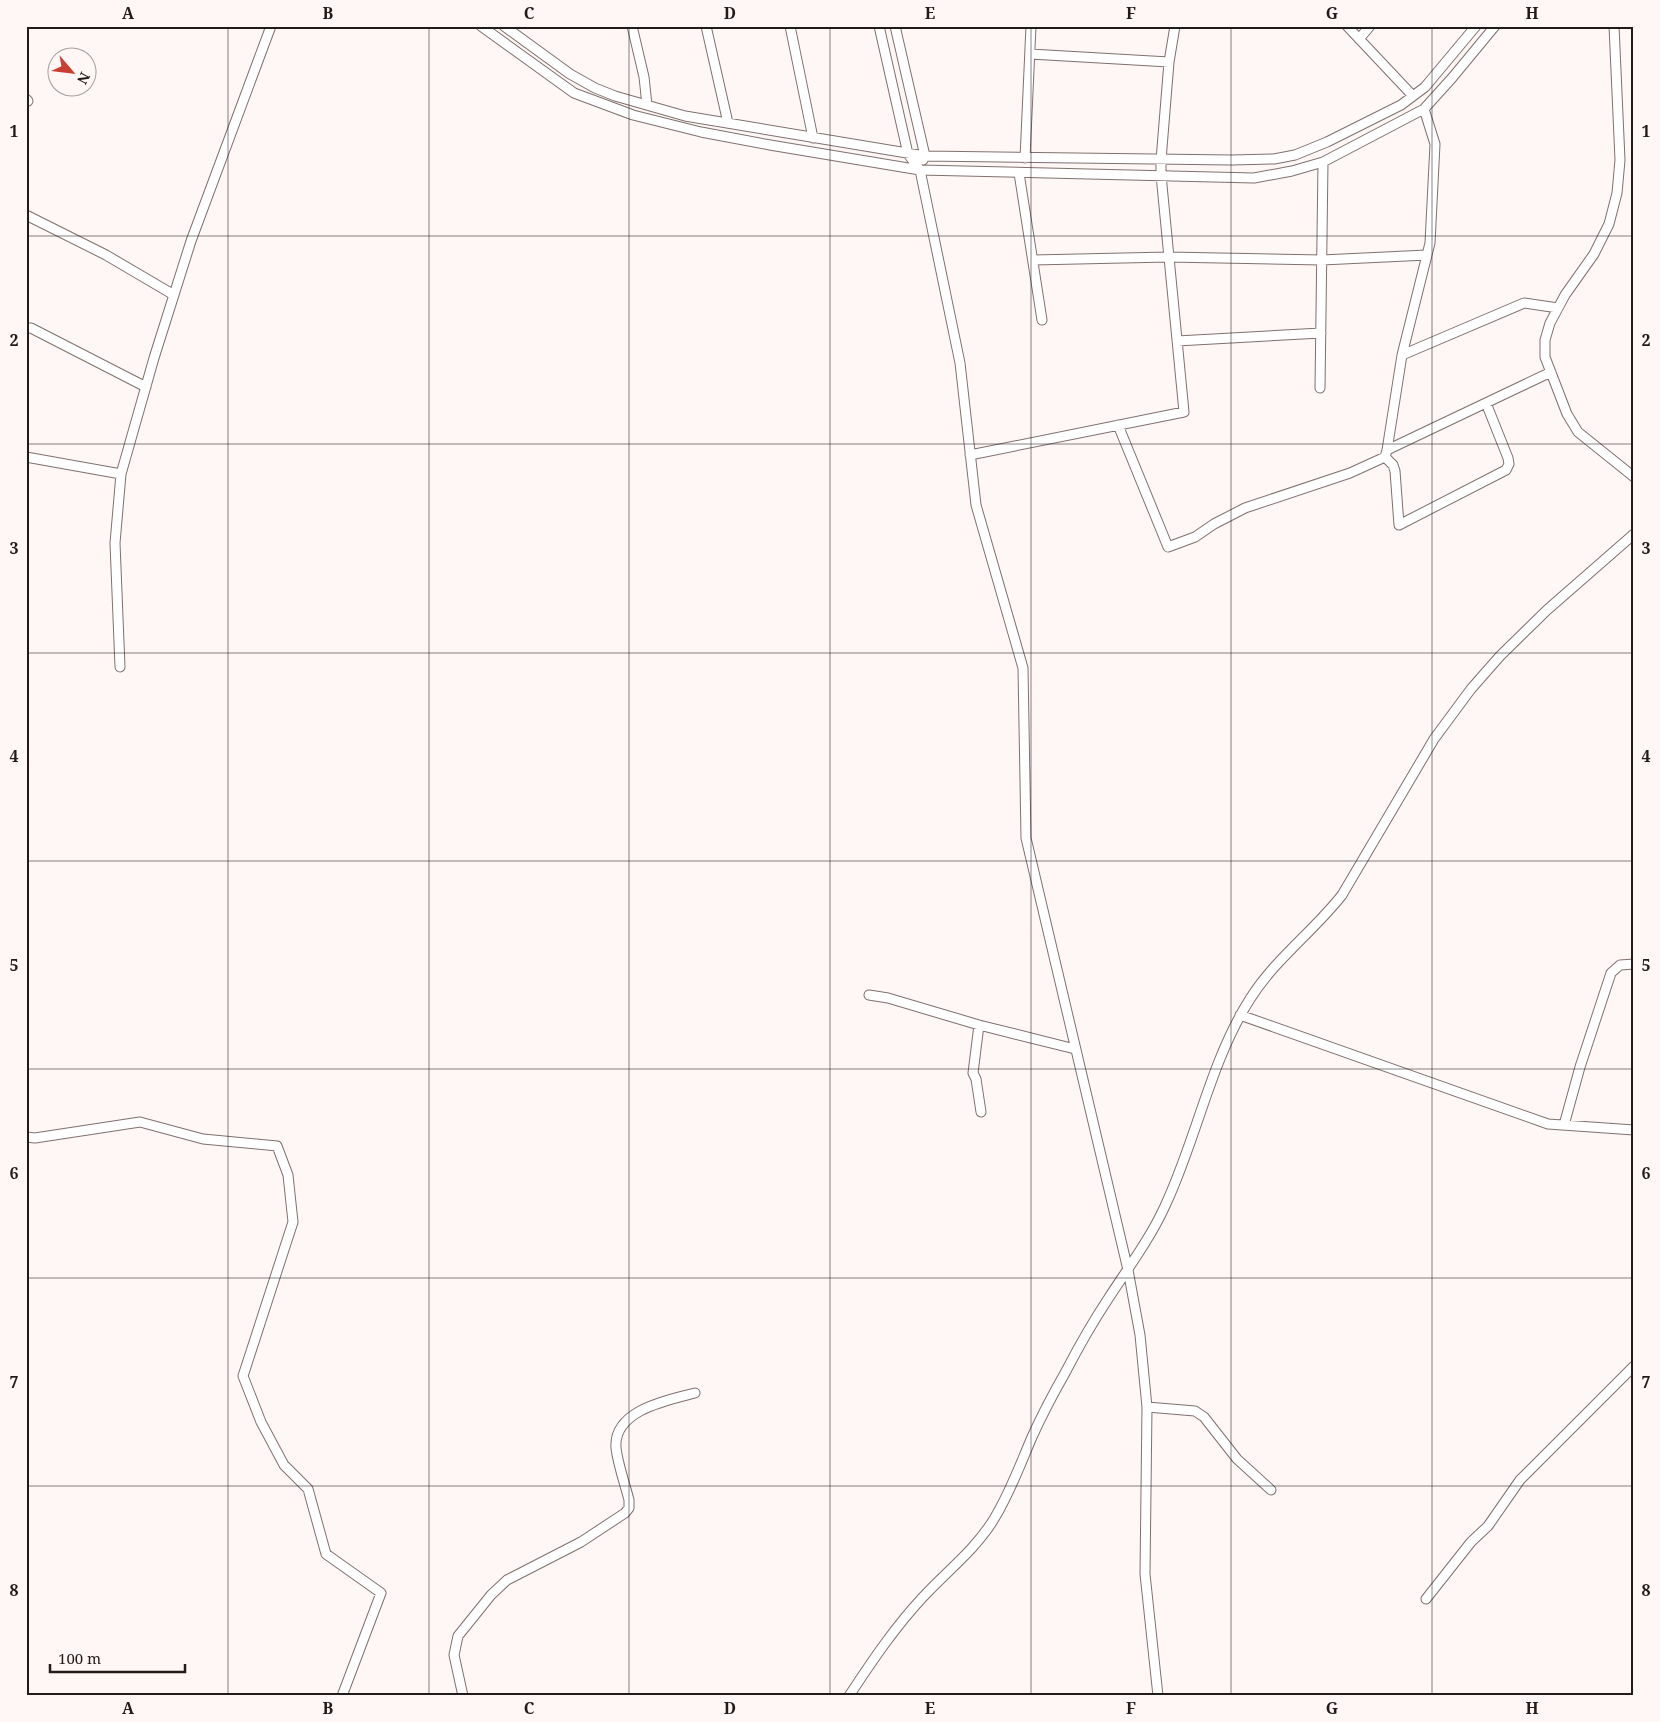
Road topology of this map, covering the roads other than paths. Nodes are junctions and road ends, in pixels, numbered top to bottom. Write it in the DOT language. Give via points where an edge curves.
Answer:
graph roads {
  1 [pos="271,26"];
  2 [pos="481,26"];
  3 [pos="504,26"];
  4 [pos="632,26"];
  5 [pos="706,26"];
  6 [pos="790,26"];
  7 [pos="879,26"];
  8 [pos="895,26"];
  9 [pos="1031,26"];
  10 [pos="1175,26"];
  11 [pos="1347,26"];
  12 [pos="1370,26"];
  13 [pos="1476,26"];
  14 [pos="1495,26"];
  15 [pos="1614,26"];
  16 [pos="1359,39"];
  17 [pos="1030,54"];
  18 [pos="1169,62"];
  19 [pos="1413,96"];
  20 [pos="647,106"];
  21 [pos="1424,109"];
  22 [pos="728,123"];
  23 [pos="813,138"];
  24 [pos="908,154"];
  25 [pos="925,156"];
  26 [pos="1024,158"];
  27 [pos="1161,160"];
  28 [pos="1323,162"];
  29 [pos="920,170"];
  30 [pos="1019,172"];
  31 [pos="1161,175"];
  32 [pos="26,215"];
  33 [pos="1428,255"];
  34 [pos="1168,257"];
  35 [pos="1033,260"];
  36 [pos="1322,260"];
  37 [pos="174,295"];
  38 [pos="1558,308"];
  39 [pos="1042,320"];
  40 [pos="26,328"];
  41 [pos="1321,333"];
  42 [pos="1176,341"];
  43 [pos="1402,355"];
  44 [pos="1550,372"];
  45 [pos="146,387"];
  46 [pos="1320,388"];
  47 [pos="1486,403"];
  48 [pos="1118,426"];
  49 [pos="1386,453"];
  50 [pos="970,455"];
  51 [pos="26,457"];
  52 [pos="121,474"];
  53 [pos="1634,477"];
  54 [pos="1634,534"];
  55 [pos="120,667"];
  56 [pos="1634,964"];
  57 [pos="870,996"];
  58 [pos="1240,1015"];
  59 [pos="979,1025"];
  60 [pos="1075,1049"];
  61 [pos="981,1112"];
  62 [pos="1564,1125"];
  63 [pos="1634,1130"];
  64 [pos="26,1138"];
  65 [pos="1128,1270"];
  66 [pos="1634,1366"];
  67 [pos="695,1392"];
  68 [pos="1147,1408"];
  69 [pos="1271,1490"];
  70 [pos="1426,1599"];
  71 [pos="342,1696"];
  72 [pos="463,1696"];
  73 [pos="849,1696"];
  74 [pos="1158,1696"];
  1 -- 37 [label="street"];
  2 -- 29 [label="street" via="574,93 633,116 770,145"];
  3 -- 20 [label="street" via="570,74 616,96"];
  4 -- 20 [label="street" via="644,76"];
  5 -- 22 [label="street"];
  6 -- 23 [label="street"];
  7 -- 24 [label="street"];
  8 -- 25 [label="street"];
  9 -- 17 [label="street"];
  10 -- 18 [label="street"];
  11 -- 16 [label="street"];
  12 -- 16 [label="street"];
  13 -- 19 [label="street" via="1431,80"];
  14 -- 21 [label="street"];
  15 -- 38 [label="street" via="1620,160 1614,209 1594,254"];
  16 -- 19 [label="street"];
  17 -- 18 [label="street"];
  17 -- 26 [label="street"];
  18 -- 27 [label="street"];
  19 -- 27 [label="street" via="1336,138 1295,155 1274,159"];
  20 -- 22 [label="street"];
  21 -- 28 [label="street"];
  21 -- 33 [label="street" via="1436,144"];
  22 -- 23 [label="street"];
  23 -- 24 [label="street"];
  24 -- 25 [label="street"];
  24 -- 29 [label="street"];
  25 -- 26 [label="street"];
  25 -- 29 [label="street"];
  26 -- 27 [label="street"];
  27 -- 31 [label="street"];
  28 -- 31 [label="street" via="1254,178"];
  28 -- 36 [label="street"];
  29 -- 30 [label="street"];
  29 -- 50 [label="street" via="960,363"];
  30 -- 31 [label="street"];
  30 -- 35 [label="street"];
  31 -- 34 [label="street"];
  32 -- 37 [label="street" via="106,255"];
  33 -- 36 [label="street"];
  33 -- 43 [label="street"];
  34 -- 35 [label="street"];
  34 -- 36 [label="street"];
  34 -- 42 [label="street"];
  35 -- 39 [label="street"];
  36 -- 41 [label="street"];
  37 -- 45 [label="street"];
  38 -- 43 [label="street" via="1524,303"];
  38 -- 44 [label="street" via="1545,340 1545,358"];
  40 -- 45 [label="street"];
  41 -- 42 [label="street"];
  41 -- 46 [label="street"];
  42 -- 48 [label="street" via="1184,412"];
  43 -- 49 [label="street"];
  44 -- 47 [label="street"];
  44 -- 53 [label="street" via="1578,432"];
  45 -- 52 [label="street"];
  47 -- 49 [label="street"];
  47 -- 49 [label="street" via="1508,458 1506,470 1399,525 1395,471"];
  48 -- 49 [label="street" via="1168,547 1195,537 1245,508 1350,473"];
  48 -- 50 [label="street"];
  50 -- 60 [label="street" via="976,505 1023,668 1026,838"];
  51 -- 52 [label="street"];
  52 -- 55 [label="street" via="115,544"];
  54 -- 58 [label="street" via="1547,610 1471,689 1434,739 1342,895 1260,984"];
  56 -- 62 [label="street" via="1620,965 1610,973"];
  57 -- 59 [label="street" via="888,998"];
  58 -- 62 [label="street" via="1548,1124"];
  58 -- 65 [label="street" via="1222,1054 1165,1206"];
  59 -- 60 [label="street"];
  59 -- 61 [label="street" via="973,1073"];
  60 -- 65 [label="street"];
  62 -- 63 [label="street"];
  64 -- 71 [label="street" via="140,1122 203,1139 278,1146 288,1175 293,1222 243,1376 261,1422 284,1466 308,1489 326,1554 381,1593"];
  65 -- 68 [label="street" via="1140,1335"];
  65 -- 73 [label="street" via="1060,1382 994,1520 967,1554 904,1620"];
  66 -- 70 [label="street" via="1520,1480 1488,1526 1471,1542"];
  67 -- 72 [label="street" via="638,1411 618,1432 617,1455 629,1500 625,1513 581,1542 507,1580 472,1617 458,1636 454,1649"];
  68 -- 69 [label="street" via="1195,1411 1204,1417 1237,1459"];
  68 -- 74 [label="street" via="1145,1574"];
}
